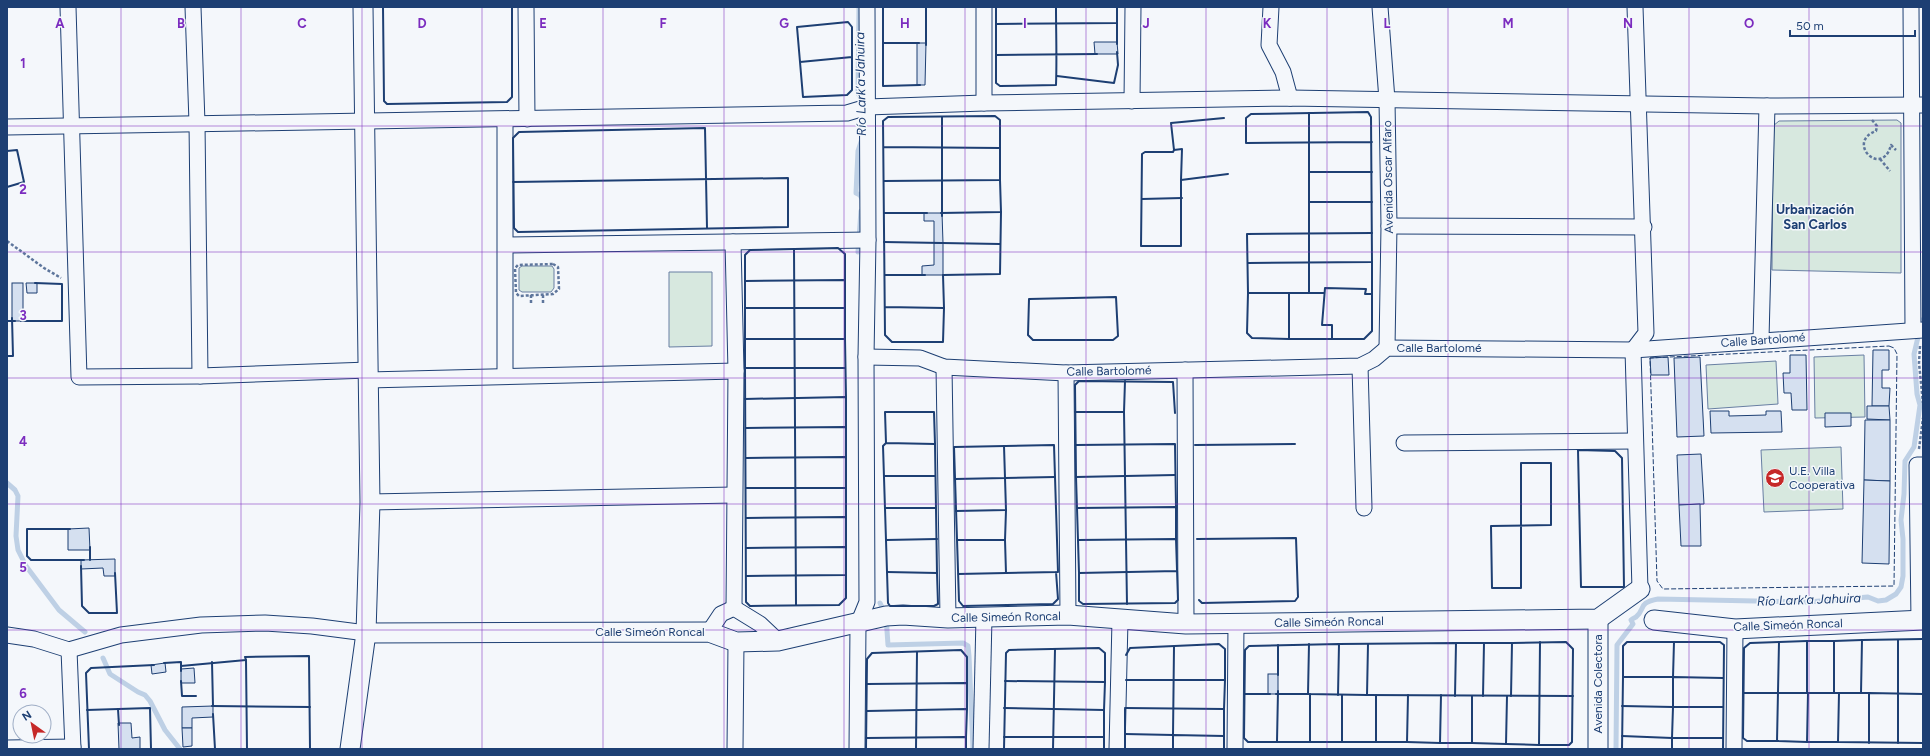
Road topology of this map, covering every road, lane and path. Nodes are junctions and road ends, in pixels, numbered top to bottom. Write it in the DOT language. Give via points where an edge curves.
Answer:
graph roads {
  1 [pos="68,7"];
  2 [pos="193,7"];
  3 [pos="363,7"];
  4 [pos="526,7"];
  5 [pos="867,7"];
  6 [pos="984,7"];
  7 [pos="1133,7"];
  8 [pos="1271,7"];
  9 [pos="1380,7"];
  10 [pos="1634,7"];
  11 [pos="1911,7"];
  12 [pos="1290,98"];
  13 [pos="1386,100"];
  14 [pos="1132,101"];
  15 [pos="984,102"];
  16 [pos="1638,104"];
  17 [pos="1917,105"];
  18 [pos="1767,106"];
  19 [pos="1871,106"];
  20 [pos="867,107"];
  21 [pos="527,119"];
  22 [pos="505,120"];
  23 [pos="364,122"];
  24 [pos="197,123"];
  25 [pos="71,126"];
  26 [pos="7,127"];
  27 [pos="1912,156"];
  28 [pos="1880,159"];
  29 [pos="1890,170"];
  30 [pos="1389,226"];
  31 [pos="1644,227"];
  32 [pos="868,240"];
  33 [pos="7,241"];
  34 [pos="733,242"];
  35 [pos="506,245"];
  36 [pos="76,289"];
  37 [pos="531,295"];
  38 [pos="543,295"];
  39 [pos="543,304"];
  40 [pos="531,305"];
  41 [pos="1919,334"];
  42 [pos="1761,340"];
  43 [pos="1387,348"];
  44 [pos="1633,350"];
  45 [pos="866,358"];
  46 [pos="1360,366"];
  47 [pos="944,367"];
  48 [pos="1185,370"];
  49 [pos="736,372"];
  50 [pos="1066,373"];
  51 [pos="368,375"];
  52 [pos="200,376"];
  53 [pos="505,376"];
  54 [pos="1923,403"];
  55 [pos="1923,418"];
  56 [pos="1635,441"];
  57 [pos="1404,442"];
  58 [pos="1920,465"];
  59 [pos="734,495"];
  60 [pos="370,502"];
  61 [pos="1364,508"];
  62 [pos="1640,589"];
  63 [pos="734,608"];
  64 [pos="1068,615"];
  65 [pos="984,617"];
  66 [pos="948,618"];
  67 [pos="1120,620"];
  68 [pos="1598,620"];
  69 [pos="1654,620"];
  70 [pos="1921,620"];
  71 [pos="1236,623"];
  72 [pos="858,624"];
  73 [pos="1186,624"];
  74 [pos="1735,629"];
  75 [pos="709,632"];
  76 [pos="366,633"];
  77 [pos="7,634"];
  78 [pos="778,641"];
  79 [pos="736,642"];
  80 [pos="69,650"];
  81 [pos="7,748"];
  82 [pos="73,748"];
  83 [pos="350,749"];
  84 [pos="736,749"];
  85 [pos="857,749"];
  86 [pos="981,749"];
  87 [pos="1117,749"];
  88 [pos="1235,749"];
  89 [pos="1598,749"];
  90 [pos="1734,749"];
  1 -- 25 [label="street"];
  2 -- 24 [label="street"];
  3 -- 23 [label="street"];
  4 -- 21 [label="street"];
  5 -- 20 [label="street"];
  6 -- 15 [label="street"];
  7 -- 14 [label="street"];
  8 -- 12 [label="street" via="1269,46 1283,72"];
  9 -- 13 [label="street, Avenida Oscar Alfaro"];
  10 -- 16 [label="street"];
  11 -- 17 [label="street"];
  12 -- 13 [label="street"];
  12 -- 14 [label="street"];
  13 -- 16 [label="street"];
  13 -- 30 [label="street, Avenida Oscar Alfaro"];
  14 -- 15 [label="street"];
  15 -- 20 [label="street"];
  16 -- 18 [label="street"];
  16 -- 31 [label="street"];
  17 -- 19 [label="street"];
  17 -- 27 [label="street"];
  18 -- 19 [label="street"];
  18 -- 42 [label="street"];
  19 -- 28 [label="path" via="1872,120 1877,126 1876,130 1866,135 1864,146 1868,155"];
  20 -- 21 [label="street" via="847,113"];
  20 -- 32 [label="street"];
  21 -- 22 [label="street"];
  22 -- 23 [label="street"];
  22 -- 35 [label="street"];
  23 -- 24 [label="street"];
  23 -- 51 [label="street"];
  24 -- 25 [label="street"];
  24 -- 52 [label="street"];
  25 -- 26 [label="street"];
  25 -- 36 [label="street"];
  27 -- 28 [label="path" via="1900,156 1891,145 1886,156"];
  27 -- 41 [label="street"];
  28 -- 29 [label="path"];
  30 -- 31 [label="street"];
  30 -- 43 [label="street, Avenida Oscar Alfaro"];
  31 -- 44 [label="street" via="1646,333"];
  32 -- 34 [label="street"];
  32 -- 45 [label="street"];
  33 -- 36 [label="path"];
  34 -- 35 [label="street"];
  34 -- 49 [label="street"];
  35 -- 53 [label="street"];
  36 -- 52 [label="street" via="78,377"];
  37 -- 38 [label="path"];
  37 -- 38 [label="path" via="519,296 516,293 515,268 518,265 553,264 558,267 559,289 553,294"];
  37 -- 40 [label="path"];
  38 -- 39 [label="path"];
  41 -- 42 [label="street, Calle Bartolomé"];
  41 -- 54 [label="path"];
  42 -- 44 [label="street, Calle Bartolomé"];
  43 -- 44 [label="street, Calle Bartolomé"];
  43 -- 46 [label="street, Calle Bartolomé"];
  44 -- 56 [label="street"];
  45 -- 47 [label="street, Calle Bartolomé" via="920,358"];
  45 -- 72 [label="street" via="866,602"];
  46 -- 48 [label="street, Calle Bartolomé"];
  46 -- 61 [label="street"];
  47 -- 50 [label="street, Calle Bartolomé"];
  47 -- 66 [label="street"];
  48 -- 50 [label="street, Calle Bartolomé"];
  48 -- 73 [label="street"];
  49 -- 53 [label="street"];
  49 -- 59 [label="street"];
  50 -- 64 [label="street"];
  51 -- 52 [label="street"];
  51 -- 53 [label="street"];
  51 -- 60 [label="street"];
  55 -- 58 [label="path"];
  56 -- 57 [label="street"];
  56 -- 62 [label="street"];
  58 -- 70 [label="street"];
  59 -- 60 [label="street"];
  59 -- 63 [label="street"];
  60 -- 76 [label="street"];
  62 -- 68 [label="street"];
  63 -- 75 [label="street" via="721,614"];
  63 -- 78 [label="street" via="760,624"];
  64 -- 65 [label="street, Calle Simeón Roncal"];
  64 -- 67 [label="street, Calle Simeón Roncal"];
  65 -- 66 [label="street, Calle Simeón Roncal"];
  65 -- 86 [label="street"];
  66 -- 72 [label="street, Calle Simeón Roncal" via="886,616"];
  67 -- 73 [label="street, Calle Simeón Roncal"];
  67 -- 87 [label="street"];
  68 -- 71 [label="street, Calle Simeón Roncal"];
  68 -- 89 [label="street, Avenida Colectora"];
  69 -- 74 [label="street, Calle Simeón Roncal"];
  70 -- 74 [label="street, Calle Simeón Roncal"];
  71 -- 73 [label="street, Calle Simeón Roncal"];
  71 -- 88 [label="street"];
  72 -- 78 [label="street, Calle Simeón Roncal"];
  72 -- 85 [label="street"];
  74 -- 90 [label="street"];
  75 -- 76 [label="street, Calle Simeón Roncal"];
  75 -- 79 [label="street, Calle Simeón Roncal"];
  76 -- 80 [label="street" via="265,623 201,625 121,635"];
  76 -- 83 [label="street"];
  77 -- 80 [label="street"];
  78 -- 79 [label="street, Calle Simeón Roncal"];
  79 -- 84 [label="street"];
  80 -- 82 [label="street"];
  81 -- 82 [label="street"];
}
